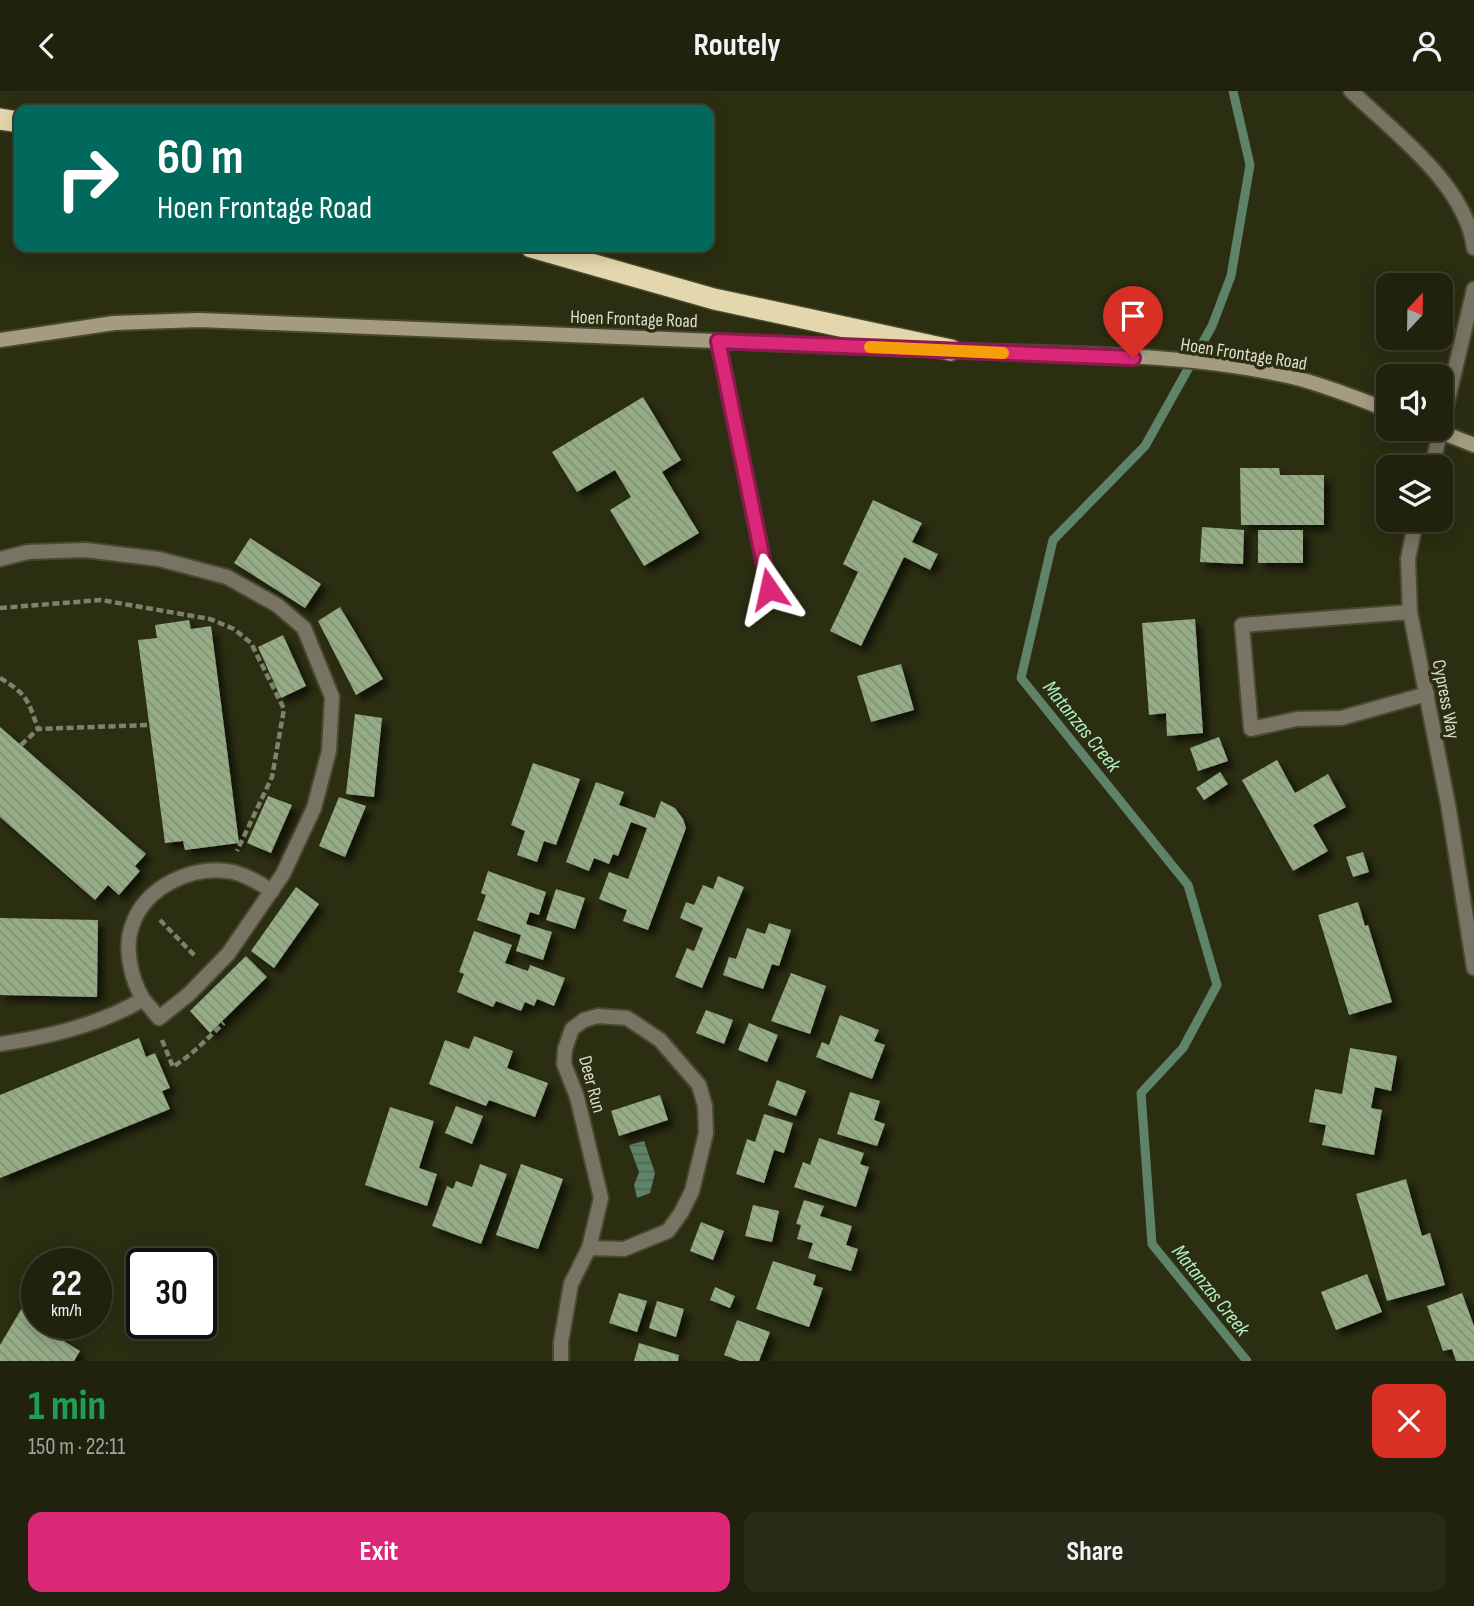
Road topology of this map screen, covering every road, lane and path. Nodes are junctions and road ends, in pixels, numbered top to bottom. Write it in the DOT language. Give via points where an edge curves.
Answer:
graph roads {
  1 [pos="1351,91"];
  2 [pos="1474,248"];
  3 [pos="549,252"];
  4 [pos="1474,289"];
  5 [pos="0,340"];
  6 [pos="718,341"];
  7 [pos="951,351"];
  8 [pos="1453,369"];
  9 [pos="1376,406"];
  10 [pos="1453,436"];
  11 [pos="1474,445"];
  12 [pos="1414,532"];
  13 [pos="0,559"];
  14 [pos="769,589"];
  15 [pos="0,608"];
  16 [pos="1410,612"];
  17 [pos="0,678"];
  18 [pos="1427,694"];
  19 [pos="149,725"];
  20 [pos="38,729"];
  21 [pos="20,745"];
  22 [pos="236,853"];
  23 [pos="272,891"];
  24 [pos="153,911"];
  25 [pos="1470,923"];
  26 [pos="176,937"];
  27 [pos="1474,968"];
  28 [pos="143,999"];
  29 [pos="224,1023"];
  30 [pos="154,1042"];
  31 [pos="0,1045"];
  32 [pos="589,1248"];
  33 [pos="561,1361"];
  1 -- 2 [label="street" via="1452,192 1469,224"];
  3 -- 7 [label="highway" via="714,299"];
  4 -- 8 [label="street"];
  5 -- 6 [label="street, Hoen Frontage Road" via="114,323 199,320"];
  6 -- 7 [label="street, Hoen Frontage Road"];
  6 -- 14 [label="street"];
  7 -- 9 [label="street, Hoen Frontage Road" via="1133,358 1265,372"];
  10 -- 11 [label="street"];
  12 -- 16 [label="street, Cypress Way" via="1408,559"];
  13 -- 23 [label="street" via="28,552 85,550 159,559 227,576 277,605 304,628 332,697 329,751 314,808"];
  15 -- 22 [label="path" via="101,600 210,619 251,643 284,709 272,778"];
  16 -- 18 [label="street, Cypress Way"];
  16 -- 18 [label="street" via="1242,625 1251,729 1297,719 1341,718"];
  17 -- 20 [label="path" via="27,699"];
  18 -- 25 [label="street, Cypress Way"];
  19 -- 20 [label="path"];
  20 -- 21 [label="path"];
  23 -- 28 [label="street" via="228,954 179,1002 159,1018"];
  23 -- 28 [label="street" via="233,872 208,870 162,887 132,926 132,974"];
  24 -- 26 [label="path"];
  25 -- 27 [label="street, Cypress Way"];
  28 -- 31 [label="street" via="120,1013"];
  29 -- 30 [label="path" via="173,1067 161,1039"];
  32 -- 32 [label="street, Deer Run" via="624,1249 668,1231 692,1191 706,1133 699,1085 660,1041 627,1019 598,1016 572,1029 564,1064 578,1097 600,1198"];
  32 -- 33 [label="street, Deer Run" via="571,1284"];
}
